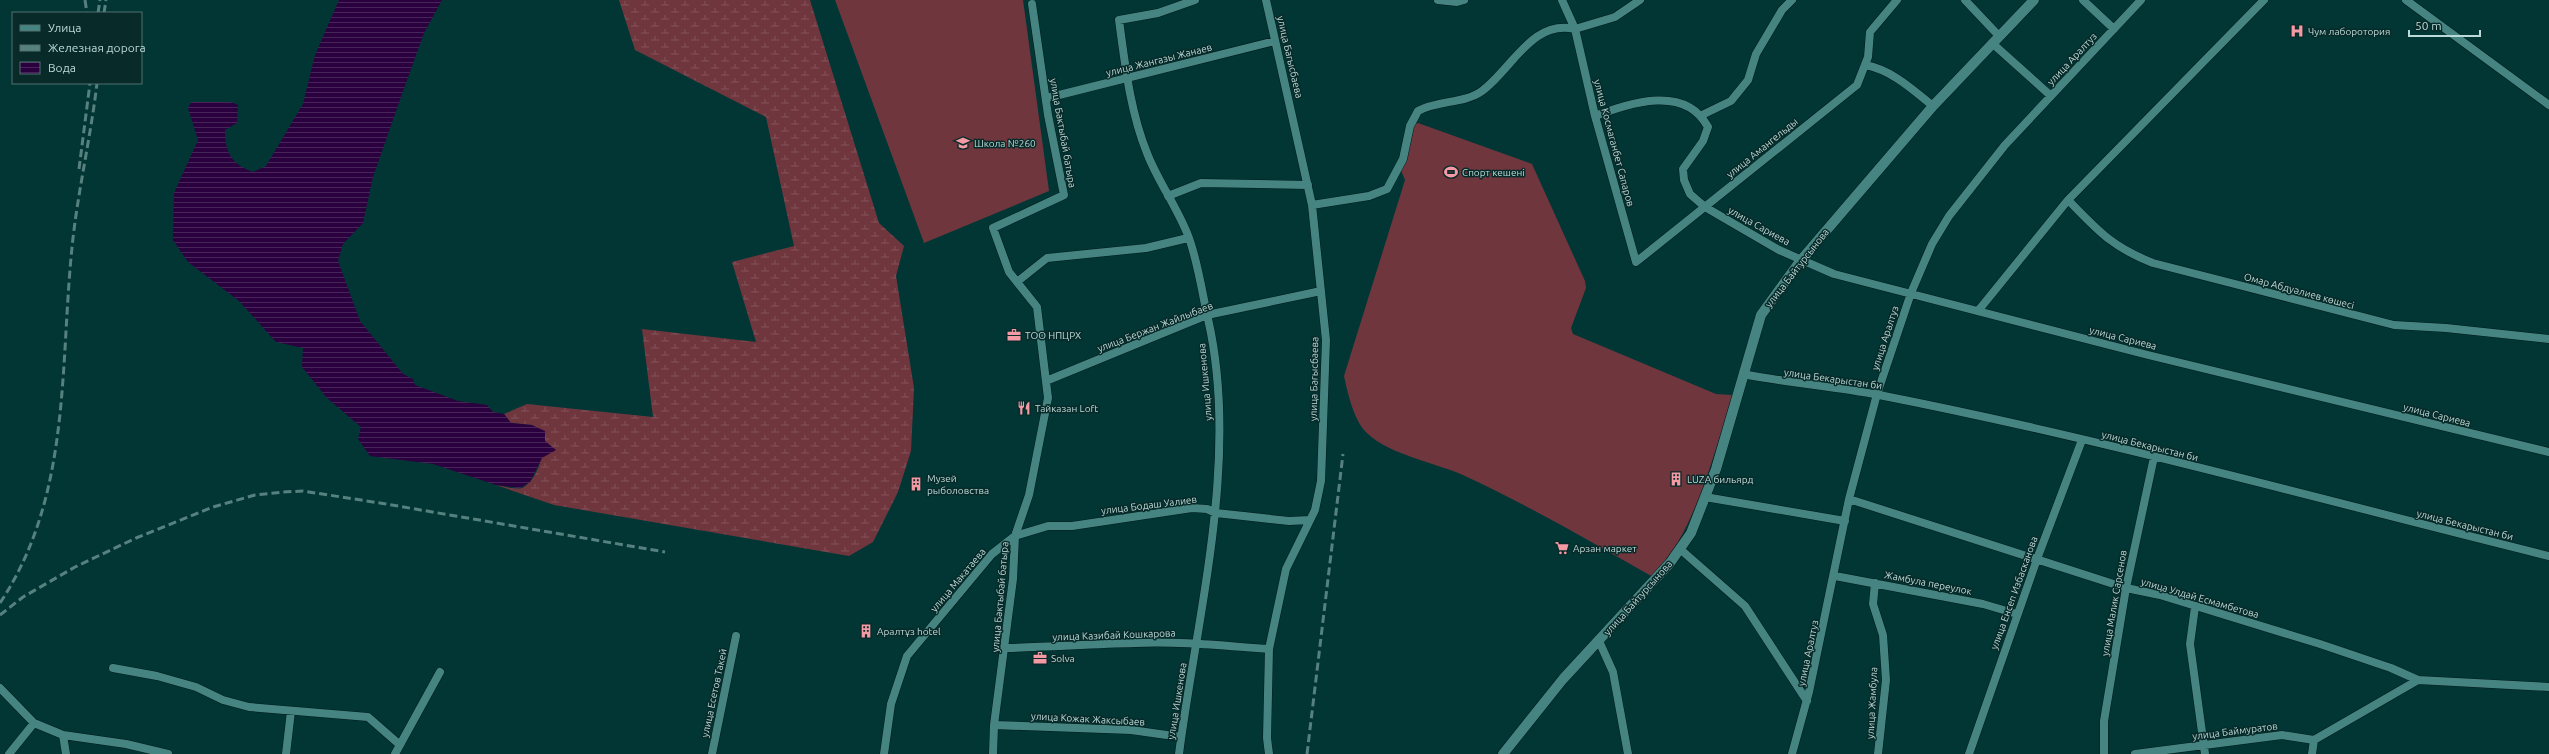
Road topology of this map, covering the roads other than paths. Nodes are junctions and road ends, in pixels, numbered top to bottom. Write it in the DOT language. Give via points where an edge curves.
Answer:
graph roads {
  1 [pos="1195,0"];
  2 [pos="1266,0"];
  3 [pos="1438,0"];
  4 [pos="1464,0"];
  5 [pos="1562,0"];
  6 [pos="1640,0"];
  7 [pos="1792,0"];
  8 [pos="1897,0"];
  9 [pos="1965,0"];
  10 [pos="2034,0"];
  11 [pos="2083,0"];
  12 [pos="2141,0"];
  13 [pos="2264,0"];
  14 [pos="2406,0"];
  15 [pos="1032,4"];
  16 [pos="1575,29"];
  17 [pos="2114,29"];
  18 [pos="1996,40"];
  19 [pos="1275,41"];
  20 [pos="1865,65"];
  21 [pos="1128,79"];
  22 [pos="2051,96"];
  23 [pos="1047,98"];
  24 [pos="2549,105"];
  25 [pos="1933,106"];
  26 [pos="1702,115"];
  27 [pos="1595,116"];
  28 [pos="1308,185"];
  29 [pos="1168,196"];
  30 [pos="2068,200"];
  31 [pos="1312,205"];
  32 [pos="1704,207"];
  33 [pos="1188,238"];
  34 [pos="1801,260"];
  35 [pos="1636,262"];
  36 [pos="1016,282"];
  37 [pos="1321,291"];
  38 [pos="1911,294"];
  39 [pos="1978,311"];
  40 [pos="1207,315"];
  41 [pos="2549,339"];
  42 [pos="1743,374"];
  43 [pos="1046,381"];
  44 [pos="1877,394"];
  45 [pos="2082,440"];
  46 [pos="2549,452"];
  47 [pos="2154,457"];
  48 [pos="1705,497"];
  49 [pos="1849,499"];
  50 [pos="1216,513"];
  51 [pos="1310,520"];
  52 [pos="1845,521"];
  53 [pos="1015,536"];
  54 [pos="1680,549"];
  55 [pos="2549,556"];
  56 [pos="2037,559"];
  57 [pos="1835,576"];
  58 [pos="1875,583"];
  59 [pos="2126,588"];
  60 [pos="2195,607"];
  61 [pos="2017,614"];
  62 [pos="736,636"];
  63 [pos="1599,641"];
  64 [pos="1196,644"];
  65 [pos="1006,648"];
  66 [pos="1269,649"];
  67 [pos="113,668"];
  68 [pos="440,672"];
  69 [pos="2418,680"];
  70 [pos="2549,687"];
  71 [pos="0,688"];
  72 [pos="1807,701"];
  73 [pos="291,711"];
  74 [pos="34,724"];
  75 [pos="994,725"];
  76 [pos="62,735"];
  77 [pos="1181,737"];
  78 [pos="2314,740"];
  79 [pos="400,745"];
  80 [pos="2203,745"];
  81 [pos="9,754"];
  82 [pos="66,754"];
  83 [pos="168,754"];
  84 [pos="286,754"];
  85 [pos="395,754"];
  86 [pos="712,754"];
  87 [pos="884,754"];
  88 [pos="993,754"];
  89 [pos="1179,754"];
  90 [pos="1269,754"];
  91 [pos="1503,754"];
  92 [pos="1628,754"];
  93 [pos="1792,754"];
  94 [pos="1878,754"];
  95 [pos="1969,754"];
  96 [pos="2104,754"];
  97 [pos="2135,754"];
  98 [pos="2205,754"];
  99 [pos="2312,754"];
  1 -- 21 [label="street, улица Ишкенова" via="1158,13 1119,20"];
  2 -- 19 [label="street, улица Багысбаева"];
  3 -- 4 [label="street"];
  5 -- 16 [label="street, улица Космаганбет Сапаров"];
  6 -- 16 [label="street" via="1615,16"];
  7 -- 26 [label="street" via="1782,10 1756,54 1748,80 1731,101"];
  8 -- 20 [label="street, улица Амангельды" via="1870,32"];
  9 -- 18 [label="street"];
  10 -- 18 [label="street, улица Байтурсынова"];
  11 -- 17 [label="street"];
  12 -- 17 [label="street, улица Аралтуз"];
  13 -- 30 [label="street"];
  14 -- 24 [label="street"];
  15 -- 23 [label="street, улица Бактыбай батыра"];
  16 -- 27 [label="street, улица Космаганбет Сапаров"];
  16 -- 31 [label="street" via="1560,27 1534,38 1482,91 1418,111 1410,126 1403,160 1387,189 1369,196"];
  17 -- 22 [label="street, улица Аралтуз"];
  18 -- 22 [label="street"];
  18 -- 25 [label="street, улица Байтурсынова"];
  19 -- 21 [label="street, улица Жангазы Жанаев"];
  19 -- 28 [label="street, улица Багысбаева"];
  20 -- 25 [label="street" via="1881,68 1893,75"];
  20 -- 32 [label="street, улица Амангельды" via="1857,85"];
  21 -- 23 [label="street, улица Жангазы Жанаев"];
  21 -- 29 [label="street, улица Ишкенова" via="1146,153"];
  22 -- 38 [label="street, улица Аралтуз" via="2005,145 1949,216 1932,244"];
  23 -- 36 [label="street, улица Бактыбай батыра" via="1064,195 993,228 1009,272"];
  25 -- 34 [label="street, улица Байтурсынова"];
  26 -- 27 [label="street" via="1688,104 1665,100 1632,103"];
  26 -- 32 [label="street, улица Сариева" via="1708,126 1703,141 1683,170 1690,194"];
  27 -- 35 [label="street, улица Космаганбет Сапаров"];
  28 -- 29 [label="street" via="1201,183"];
  28 -- 31 [label="street, улица Багысбаева"];
  29 -- 33 [label="street, улица Ишкенова"];
  30 -- 39 [label="street"];
  30 -- 41 [label="street, Омар Абдуәлиев көшесі" via="2106,239 2153,263 2394,325"];
  31 -- 37 [label="street, улица Багысбаева"];
  32 -- 34 [label="street, улица Сариева"];
  32 -- 35 [label="street, улица Амангельды"];
  33 -- 36 [label="street" via="1146,248 1047,258"];
  33 -- 40 [label="street, улица Ишкенова"];
  34 -- 38 [label="street, улица Сариева" via="1834,274"];
  34 -- 42 [label="street, улица Байтурсынова" via="1761,315"];
  36 -- 43 [label="street, улица Бактыбай батыра" via="1036,308"];
  37 -- 40 [label="street, улица Бержан Жайлыбаев"];
  37 -- 51 [label="street, улица Багысбаева" via="1326,340 1321,481 1315,510"];
  38 -- 39 [label="street, улица Сариева"];
  38 -- 44 [label="street, улица Аралтуз"];
  39 -- 46 [label="street, улица Сариева"];
  40 -- 43 [label="street, улица Бержан Жайлыбаев"];
  40 -- 50 [label="street, улица Ишкенова" via="1215,361 1219,434"];
  42 -- 44 [label="street, улица Бекарыстан би" via="1791,384"];
  42 -- 48 [label="street, улица Байтурсынова" via="1716,469"];
  43 -- 53 [label="street, улица Бактыбай батыра" via="1048,398 1029,496"];
  44 -- 45 [label="street, улица Бекарыстан би"];
  44 -- 49 [label="street, улица Аралтуз"];
  45 -- 47 [label="street, улица Бекарыстан би"];
  45 -- 56 [label="street, улица Енсеп Избасканова"];
  47 -- 55 [label="street, улица Бекарыстан би"];
  47 -- 59 [label="street, улица Малик Сарсенов"];
  48 -- 52 [label="street"];
  48 -- 54 [label="street, улица Байтурсынова" via="1691,532"];
  49 -- 52 [label="street, улица Аралтуз"];
  49 -- 56 [label="street, улица Улдай Есмамбетова"];
  50 -- 51 [label="street, улица Бодаш Уалиев" via="1289,521"];
  50 -- 53 [label="street, улица Бодаш Уалиев" via="1207,509 1192,508 1072,526 1048,526"];
  50 -- 64 [label="street, улица Ишкенова"];
  51 -- 66 [label="street, улица Багысбаева" via="1286,569"];
  52 -- 57 [label="street, улица Аралтуз"];
  53 -- 65 [label="street, улица Бактыбай батыра"];
  53 -- 87 [label="street, улица Макатаева" via="992,554 907,656 891,704"];
  54 -- 63 [label="street, улица Байтурсынова"];
  54 -- 72 [label="street" via="1745,606"];
  56 -- 59 [label="street, улица Улдай Есмамбетова"];
  56 -- 61 [label="street, улица Енсеп Избасканова"];
  57 -- 58 [label="street, Жамбула переулок"];
  57 -- 72 [label="street, улица Аралтуз"];
  58 -- 61 [label="street, Жамбула переулок" via="1983,604"];
  58 -- 94 [label="street, улица Жамбула" via="1873,604 1883,635 1886,680"];
  59 -- 60 [label="street, улица Улдай Есмамбетова" via="2160,595"];
  59 -- 96 [label="street, улица Малик Сарсенов" via="2104,722"];
  60 -- 69 [label="street, улица Улдай Есмамбетова" via="2320,644"];
  60 -- 80 [label="street" via="2190,644"];
  61 -- 95 [label="street, улица Енсеп Избасканова"];
  62 -- 86 [label="street, улица Есетов Такей"];
  63 -- 91 [label="street, улица Байтурсынова" via="1563,679"];
  63 -- 92 [label="street, улица Байтурсынова" via="1613,672"];
  64 -- 65 [label="street, улица Казибай Кошкарова" via="1135,643 1084,647"];
  64 -- 66 [label="street, улица Казибай Кошкарова"];
  64 -- 77 [label="street, улица Ишкенова"];
  65 -- 75 [label="street, улица Бактыбай батыра"];
  66 -- 90 [label="street, улица Багысбаева"];
  67 -- 73 [label="street" via="157,676 196,687 235,704"];
  68 -- 79 [label="street"];
  69 -- 70 [label="street, улица Улдай Есмамбетова"];
  69 -- 78 [label="street"];
  71 -- 74 [label="street"];
  72 -- 93 [label="street, улица Аралтуз"];
  73 -- 79 [label="street" via="368,717"];
  73 -- 84 [label="street"];
  74 -- 76 [label="street"];
  74 -- 81 [label="street"];
  75 -- 77 [label="street, улица Кожак Жаксыбаев" via="1131,730"];
  75 -- 88 [label="street, улица Бактыбай батыра"];
  76 -- 82 [label="street"];
  76 -- 83 [label="street" via="126,744"];
  77 -- 89 [label="street, улица Ишкенова"];
  78 -- 80 [label="street, улица Баймуратов" via="2282,735"];
  78 -- 99 [label="street"];
  79 -- 85 [label="street"];
  80 -- 97 [label="street, улица Баймуратов"];
  80 -- 98 [label="street"];
}
